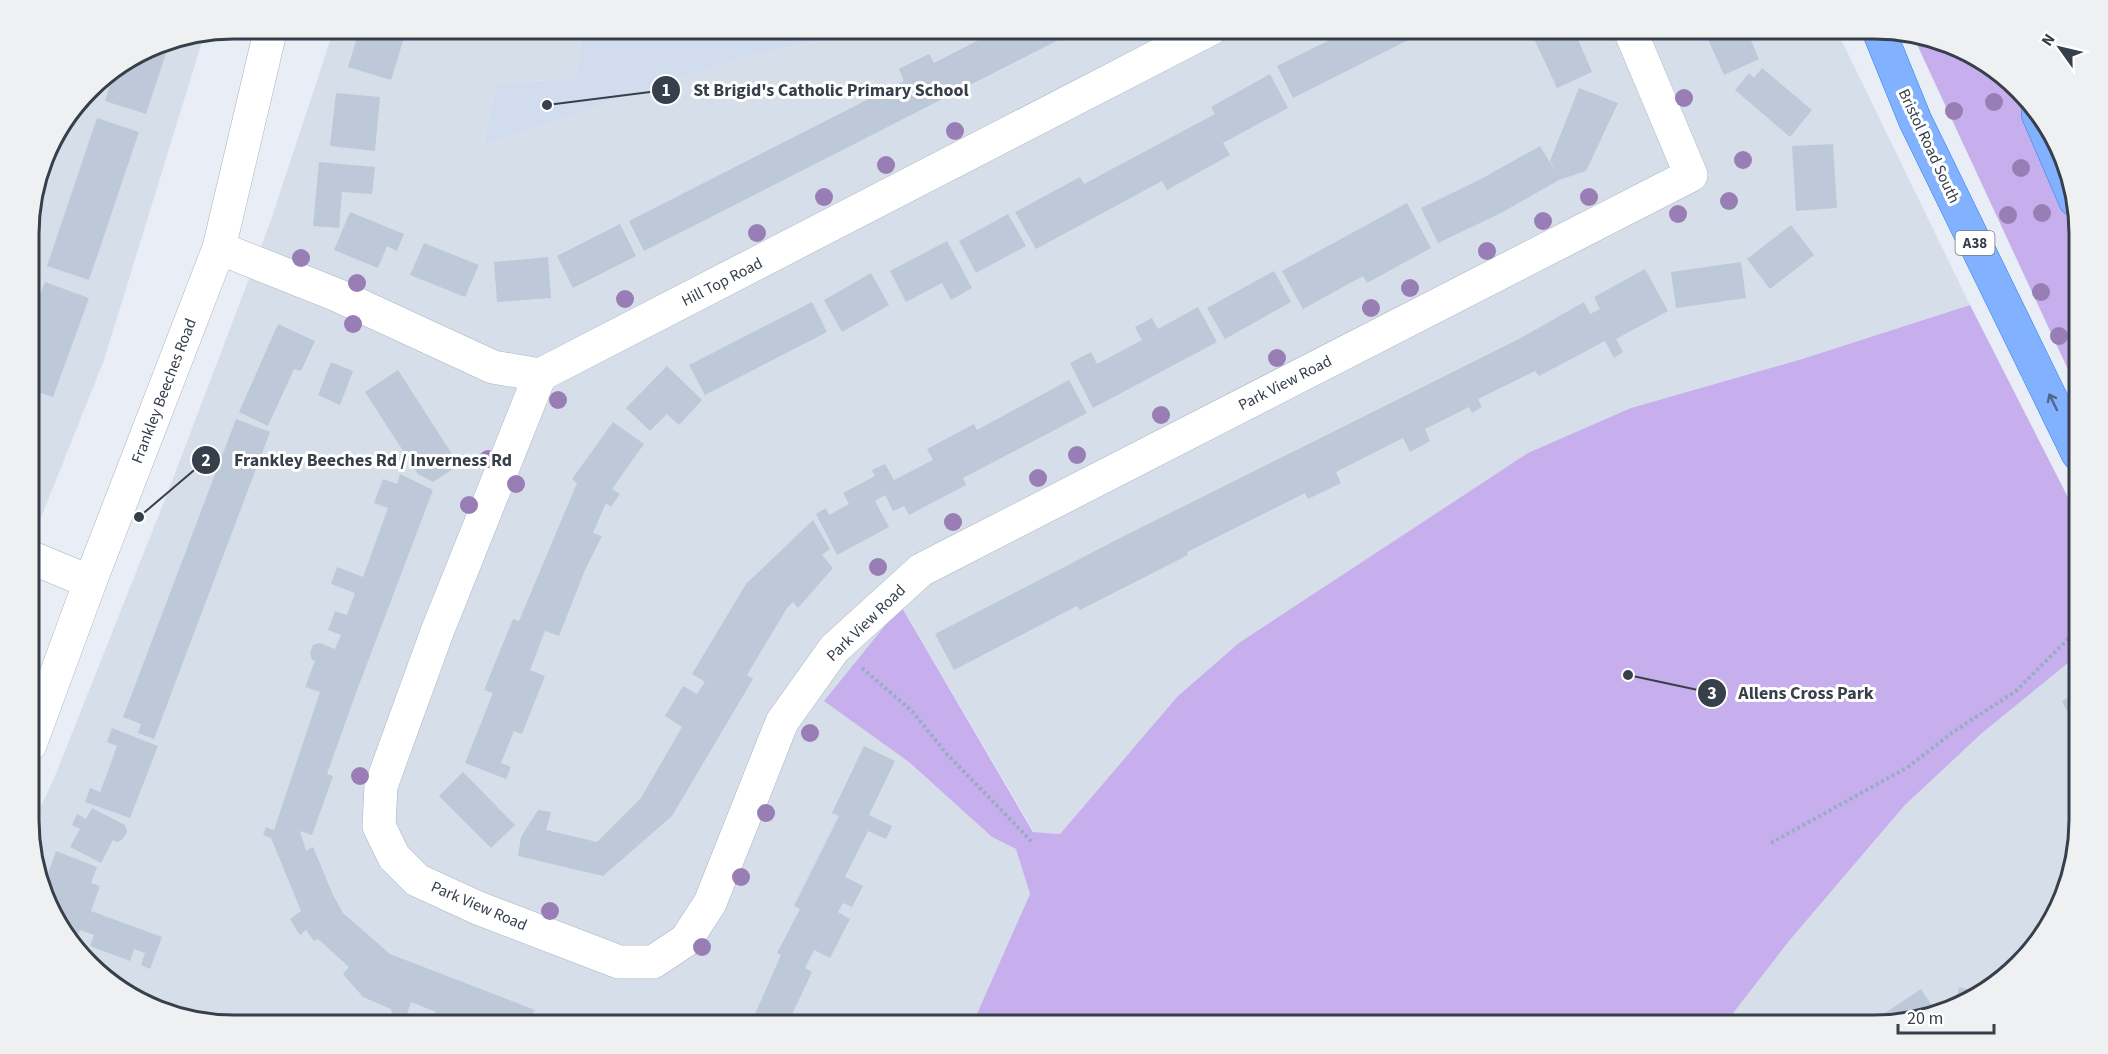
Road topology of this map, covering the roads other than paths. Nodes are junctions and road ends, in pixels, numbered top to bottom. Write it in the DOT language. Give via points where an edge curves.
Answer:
graph roads {
  1 [pos="268,39"];
  2 [pos="1191,39"];
  3 [pos="1634,39"];
  4 [pos="1882,39"];
  5 [pos="219,248"];
  6 [pos="540,375"];
  7 [pos="2069,436"];
  8 [pos="39,561"];
  9 [pos="90,582"];
  10 [pos="39,721"];
  1 -- 5 [label="street, Frankley Beeches Road"];
  2 -- 6 [label="street, Hill Top Road"];
  3 -- 6 [label="street, Park View Road" via="1691,175 921,570 834,648 782,722 710,903 686,940 653,962 619,962 417,880 394,857 379,826 381,786 437,632"];
  7 -- 4 [label="highway, Bristol Road South / A38, one-way" via="1915,120"];
  5 -- 6 [label="street" via="337,295 493,368"];
  5 -- 9 [label="street, Frankley Beeches Road"];
  8 -- 9 [label="street"];
  9 -- 10 [label="street, Frankley Beeches Road"];
}
